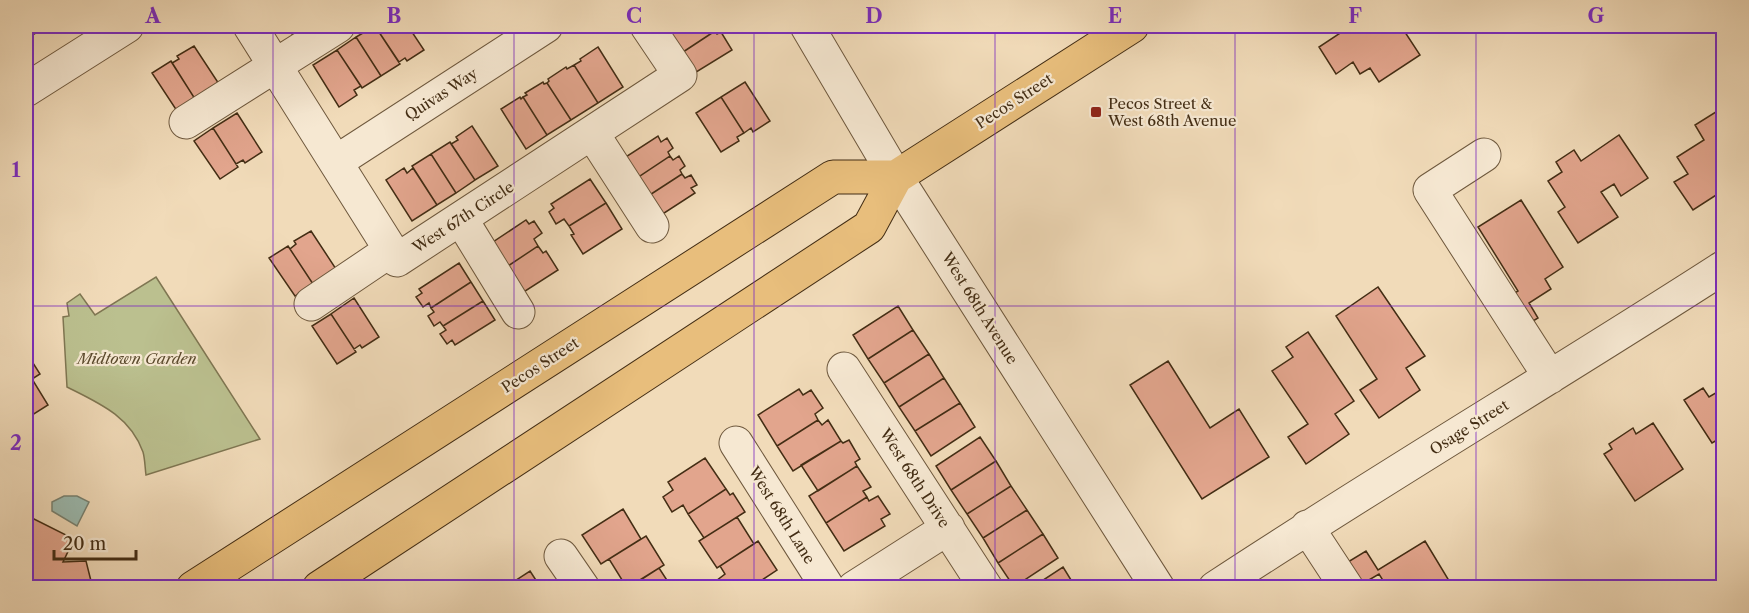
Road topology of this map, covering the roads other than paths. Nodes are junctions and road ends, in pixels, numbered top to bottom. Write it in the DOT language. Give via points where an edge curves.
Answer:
graph roads {
  1 [pos="127,26"];
  2 [pos="250,26"];
  3 [pos="338,26"];
  4 [pos="546,26"];
  5 [pos="647,26"];
  6 [pos="807,26"];
  7 [pos="1132,26"];
  8 [pos="276,66"];
  9 [pos="26,90"];
  10 [pos="186,122"];
  11 [pos="592,133"];
  12 [pos="1484,155"];
  13 [pos="336,162"];
  14 [pos="896,177"];
  15 [pos="460,219"];
  16 [pos="652,226"];
  17 [pos="391,250"];
  18 [pos="1719,279"];
  19 [pos="311,304"];
  20 [pos="518,312"];
  21 [pos="844,369"];
  22 [pos="1550,377"];
  23 [pos="736,443"];
  24 [pos="1308,526"];
  25 [pos="948,528"];
  26 [pos="561,556"];
  27 [pos="193,588"];
  28 [pos="319,588"];
  29 [pos="583,588"];
  30 [pos="828,588"];
  31 [pos="854,588"];
  32 [pos="986,588"];
  33 [pos="1158,588"];
  34 [pos="1215,588"];
  35 [pos="1347,588"];
  1 -- 9 [label="street"];
  2 -- 8 [label="street, West 67th Circle"];
  3 -- 8 [label="street"];
  4 -- 13 [label="street, Quivas Way"];
  5 -- 11 [label="street, West 67th Circle" via="680,75"];
  6 -- 14 [label="street, West 68th Avenue"];
  7 -- 14 [label="main road, Pecos Street"];
  8 -- 10 [label="street"];
  8 -- 13 [label="street, West 67th Circle"];
  11 -- 15 [label="street, West 67th Circle"];
  11 -- 16 [label="street"];
  12 -- 22 [label="street" via="1430,190"];
  13 -- 17 [label="street, West 67th Circle"];
  14 -- 27 [label="main road, Pecos Street" via="833,177"];
  14 -- 28 [label="main road, Pecos Street" via="869,227"];
  14 -- 33 [label="street, West 68th Avenue"];
  15 -- 17 [label="street, West 67th Circle" via="397,260"];
  15 -- 20 [label="street"];
  17 -- 19 [label="street"];
  18 -- 22 [label="street, Osage Street"];
  21 -- 25 [label="street, West 68th Drive"];
  22 -- 24 [label="street, Osage Street"];
  23 -- 30 [label="street, West 68th Lane"];
  24 -- 34 [label="street, Osage Street"];
  24 -- 35 [label="street"];
  25 -- 31 [label="street"];
  25 -- 32 [label="street, West 68th Drive"];
  26 -- 29 [label="street"];
}
